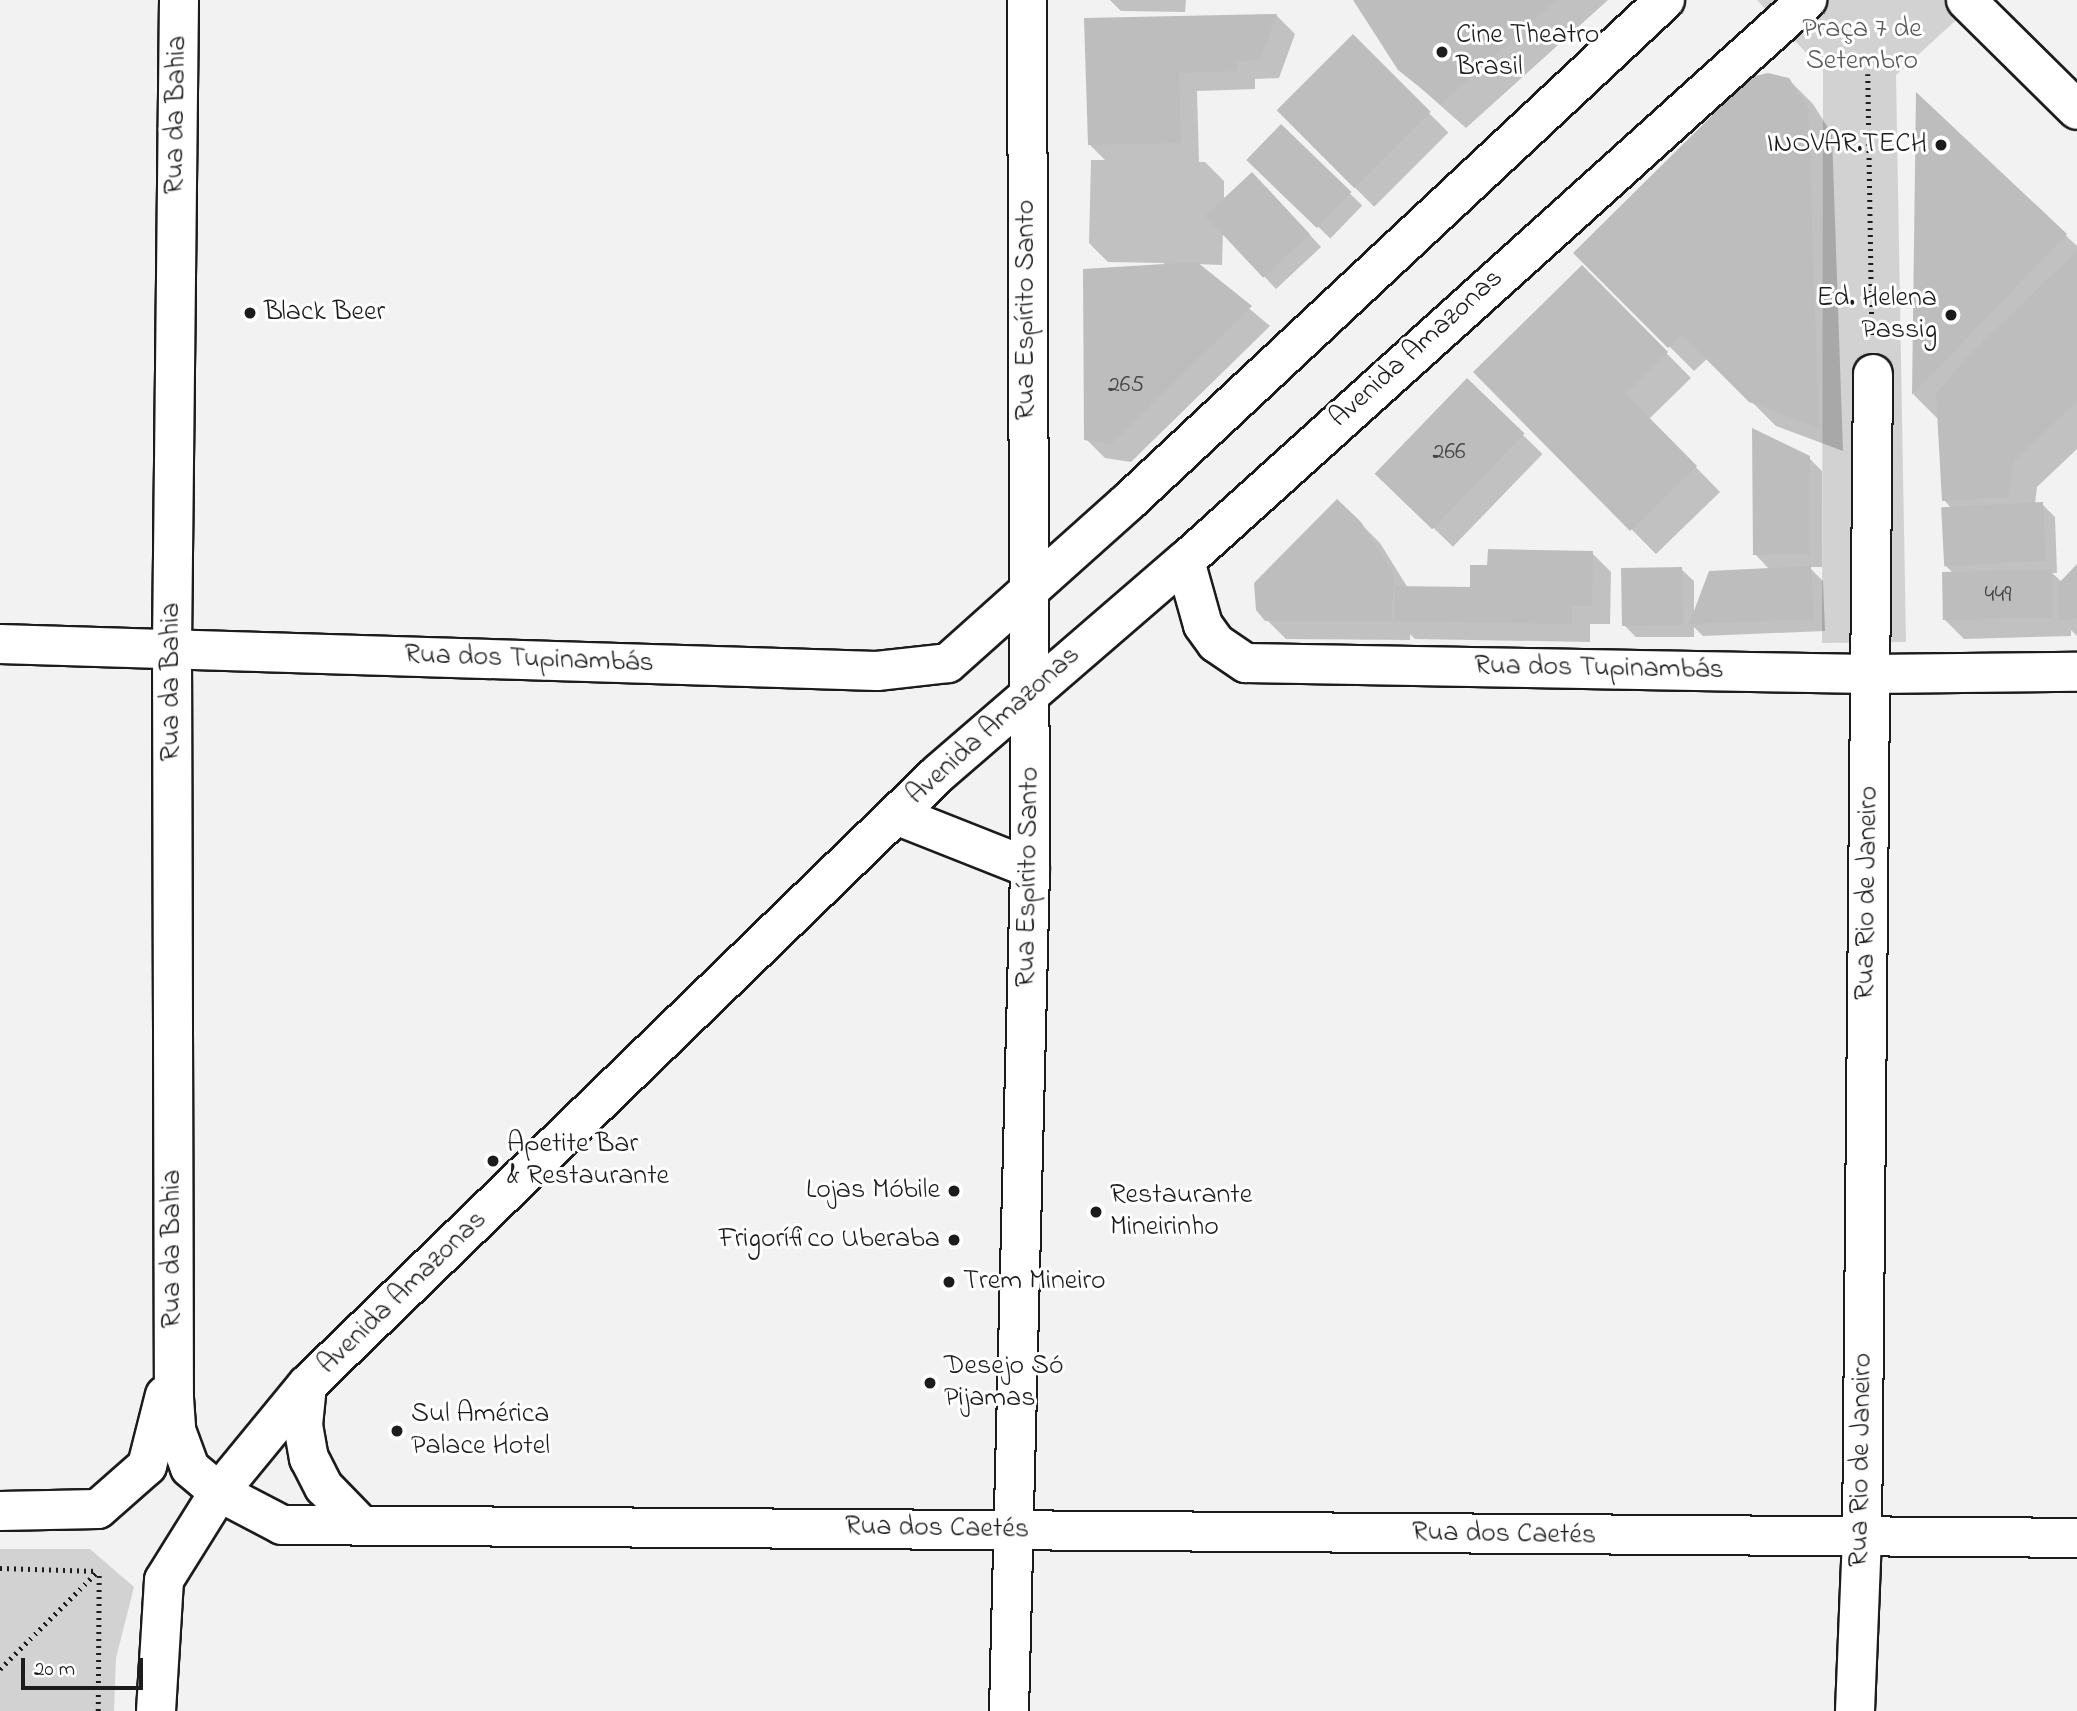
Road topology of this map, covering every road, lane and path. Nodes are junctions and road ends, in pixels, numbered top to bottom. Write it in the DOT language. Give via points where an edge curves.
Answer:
graph roads {
  1 [pos="178,0"];
  2 [pos="1027,0"];
  3 [pos="1665,0"];
  4 [pos="1807,0"];
  5 [pos="1966,0"];
  6 [pos="1868,74"];
  7 [pos="2077,110"];
  8 [pos="1872,374"];
  9 [pos="1185,561"];
  10 [pos="1028,588"];
  11 [pos="0,644"];
  12 [pos="172,649"];
  13 [pos="2077,672"];
  14 [pos="1870,674"];
  15 [pos="1032,691"];
  16 [pos="896,815"];
  17 [pos="1031,868"];
  18 [pos="173,1364"];
  19 [pos="307,1385"];
  20 [pos="219,1492"];
  21 [pos="0,1511"];
  22 [pos="361,1525"];
  23 [pos="1014,1529"];
  24 [pos="2077,1538"];
  25 [pos="1862,1539"];
  26 [pos="0,1568"];
  27 [pos="99,1571"];
  28 [pos="0,1669"];
  29 [pos="98,1711"];
  30 [pos="156,1711"];
  31 [pos="1009,1711"];
  32 [pos="1855,1711"];
  1 -- 12 [label="street, Rua da Bahia"];
  2 -- 10 [label="street, Rua Espírito Santo"];
  3 -- 10 [label="street" via="1128,502"];
  4 -- 9 [label="street, Avenida Amazonas"];
  5 -- 7 [label="street"];
  6 -- 8 [label="path"];
  8 -- 14 [label="street, Rua Rio de Janeiro"];
  9 -- 14 [label="street, Rua dos Tupinambás" via="1203,625 1216,643 1246,663"];
  9 -- 15 [label="street, Avenida Amazonas"];
  10 -- 12 [label="street, Rua dos Tupinambás" via="948,663 909,671"];
  10 -- 15 [label="street, Rua Espírito Santo"];
  11 -- 12 [label="street, Rua dos Tupinambás"];
  12 -- 18 [label="street, Rua da Bahia"];
  13 -- 14 [label="street, Rua dos Tupinambás"];
  14 -- 25 [label="street, Rua Rio de Janeiro"];
  15 -- 16 [label="street, Avenida Amazonas"];
  15 -- 17 [label="street, Rua Espírito Santo"];
  16 -- 17 [label="street"];
  16 -- 19 [label="street, Avenida Amazonas"];
  17 -- 23 [label="street, Rua Espírito Santo"];
  18 -- 20 [label="street, Rua dos Caetés" via="176,1430 190,1468"];
  18 -- 21 [label="street" via="147,1466 98,1509"];
  19 -- 20 [label="street, Avenida Amazonas"];
  19 -- 22 [label="street" via="303,1426 309,1458 324,1487"];
  20 -- 22 [label="street, Rua dos Caetés" via="282,1525"];
  20 -- 30 [label="street" via="163,1580"];
  22 -- 23 [label="street, Rua dos Caetés"];
  23 -- 25 [label="street, Rua dos Caetés"];
  23 -- 31 [label="street, Rua Espírito Santo"];
  24 -- 25 [label="street, Rua dos Caetés"];
  25 -- 32 [label="street, Rua Rio de Janeiro"];
  26 -- 27 [label="path"];
  27 -- 28 [label="path"];
  27 -- 29 [label="path"];
}
